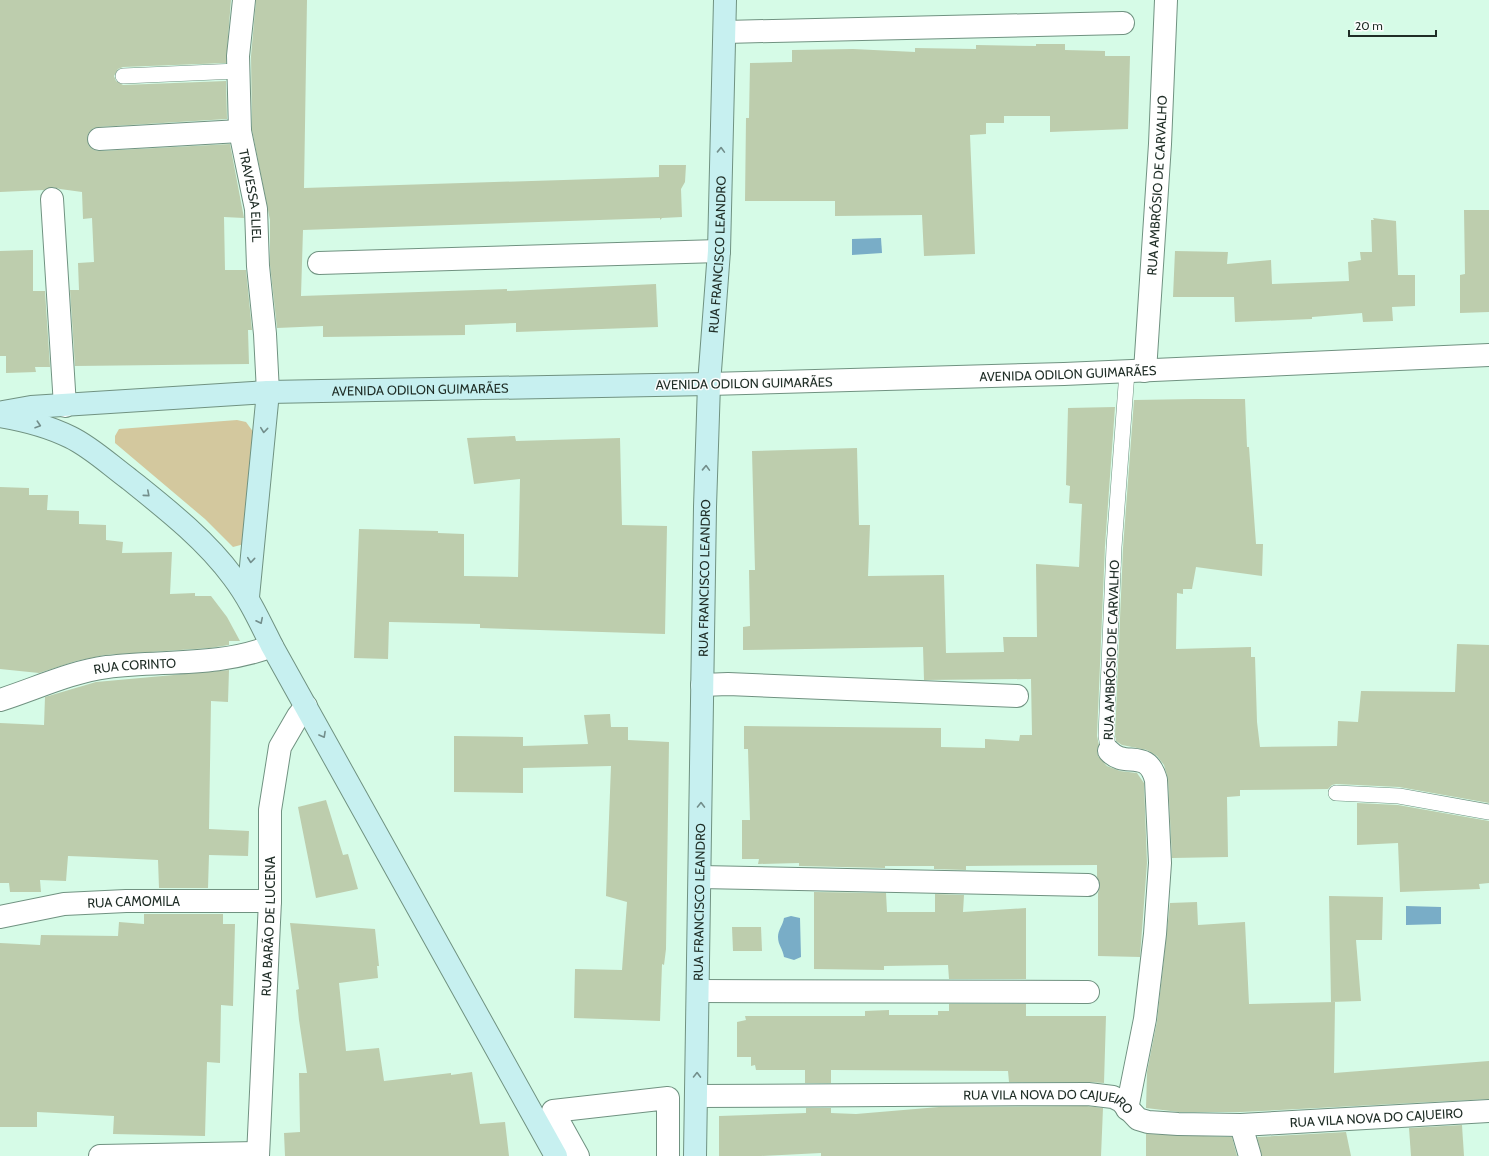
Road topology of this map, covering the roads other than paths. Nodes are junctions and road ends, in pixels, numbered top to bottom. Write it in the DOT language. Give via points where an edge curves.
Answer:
graph roads {
  1 [pos="244,0"];
  2 [pos="726,0"];
  3 [pos="1166,0"];
  4 [pos="1123,23"];
  5 [pos="725,32"];
  6 [pos="238,71"];
  7 [pos="123,76"];
  8 [pos="240,131"];
  9 [pos="99,139"];
  10 [pos="52,199"];
  11 [pos="719,251"];
  12 [pos="319,262"];
  13 [pos="1489,355"];
  14 [pos="1136,371"];
  15 [pos="709,384"];
  16 [pos="268,392"];
  17 [pos="65,406"];
  18 [pos="0,413"];
  19 [pos="0,416"];
  20 [pos="248,597"];
  21 [pos="272,646"];
  22 [pos="702,685"];
  23 [pos="1017,696"];
  24 [pos="0,700"];
  25 [pos="306,706"];
  26 [pos="1109,751"];
  27 [pos="1336,793"];
  28 [pos="1489,812"];
  29 [pos="700,877"];
  30 [pos="1088,885"];
  31 [pos="270,901"];
  32 [pos="0,917"];
  33 [pos="698,990"];
  34 [pos="1088,992"];
  35 [pos="696,1096"];
  36 [pos="1127,1109"];
  37 [pos="1489,1111"];
  38 [pos="1241,1125"];
  39 [pos="258,1155"];
  40 [pos="100,1156"];
  41 [pos="556,1156"];
  42 [pos="578,1156"];
  43 [pos="668,1156"];
  44 [pos="696,1156"];
  45 [pos="1250,1156"];
  1 -- 6 [label="street, TRAVESSA ELIEL"];
  2 -- 5 [label="main road, RUA FRANCISCO LEANDRO"];
  3 -- 14 [label="street, RUA AMBRÓSIO DE CARVALHO" via="1160,144"];
  4 -- 5 [label="street"];
  11 -- 5 [label="main road, RUA FRANCISCO LEANDRO, one-way"];
  6 -- 7 [label="lane"];
  6 -- 8 [label="street, TRAVESSA ELIEL"];
  8 -- 9 [label="street"];
  8 -- 16 [label="street, TRAVESSA ELIEL" via="256,208"];
  10 -- 17 [label="street"];
  11 -- 12 [label="street"];
  11 -- 15 [label="main road, RUA FRANCISCO LEANDRO"];
  13 -- 14 [label="street, AVENIDA ODILON GUIMARÃES"];
  14 -- 15 [label="street, AVENIDA ODILON GUIMARÃES"];
  14 -- 26 [label="lane, RUA AMBRÓSIO DE CARVALHO" via="1114,547 1106,736"];
  15 -- 16 [label="main road, AVENIDA ODILON GUIMARÃES"];
  22 -- 15 [label="main road, RUA FRANCISCO LEANDRO, one-way"];
  16 -- 17 [label="main road, AVENIDA ODILON GUIMARÃES"];
  16 -- 20 [label="main road, one-way"];
  17 -- 18 [label="main road, AVENIDA ODILON GUIMARÃES" via="31,407"];
  19 -- 20 [label="main road, one-way" via="22,420 70,436 93,451 204,543"];
  20 -- 21 [label="main road, one-way"];
  21 -- 24 [label="street, RUA CORINTO" via="217,661 106,667 56,680"];
  21 -- 25 [label="main road"];
  22 -- 23 [label="street"];
  29 -- 22 [label="main road, RUA FRANCISCO LEANDRO, one-way"];
  25 -- 31 [label="street, RUA BARÃO DE LUCENA" via="280,747 270,810"];
  25 -- 41 [label="main road, one-way"];
  26 -- 36 [label="street, RUA AMBRÓSIO DE CARVALHO" via="1113,756 1146,762 1152,768 1156,780 1160,863 1155,934 1145,1019"];
  27 -- 28 [label="lane" via="1399,796"];
  29 -- 30 [label="street"];
  29 -- 33 [label="main road, RUA FRANCISCO LEANDRO"];
  31 -- 32 [label="street, RUA CAMOMILA" via="126,901 64,904"];
  31 -- 39 [label="street, RUA BARÃO DE LUCENA"];
  33 -- 34 [label="street"];
  35 -- 33 [label="main road, RUA FRANCISCO LEANDRO, one-way"];
  35 -- 36 [label="street, RUA VILA NOVA DO CAJUEIRO" via="1088,1094 1113,1097"];
  35 -- 44 [label="main road, RUA FRANCISCO LEANDRO"];
  36 -- 38 [label="street, RUA VILA NOVA DO CAJUEIRO" via="1138,1119 1148,1122"];
  37 -- 38 [label="street, RUA VILA NOVA DO CAJUEIRO"];
  38 -- 45 [label="street"];
  39 -- 40 [label="street"];
  42 -- 43 [label="street" via="553,1111 668,1098"];
}
